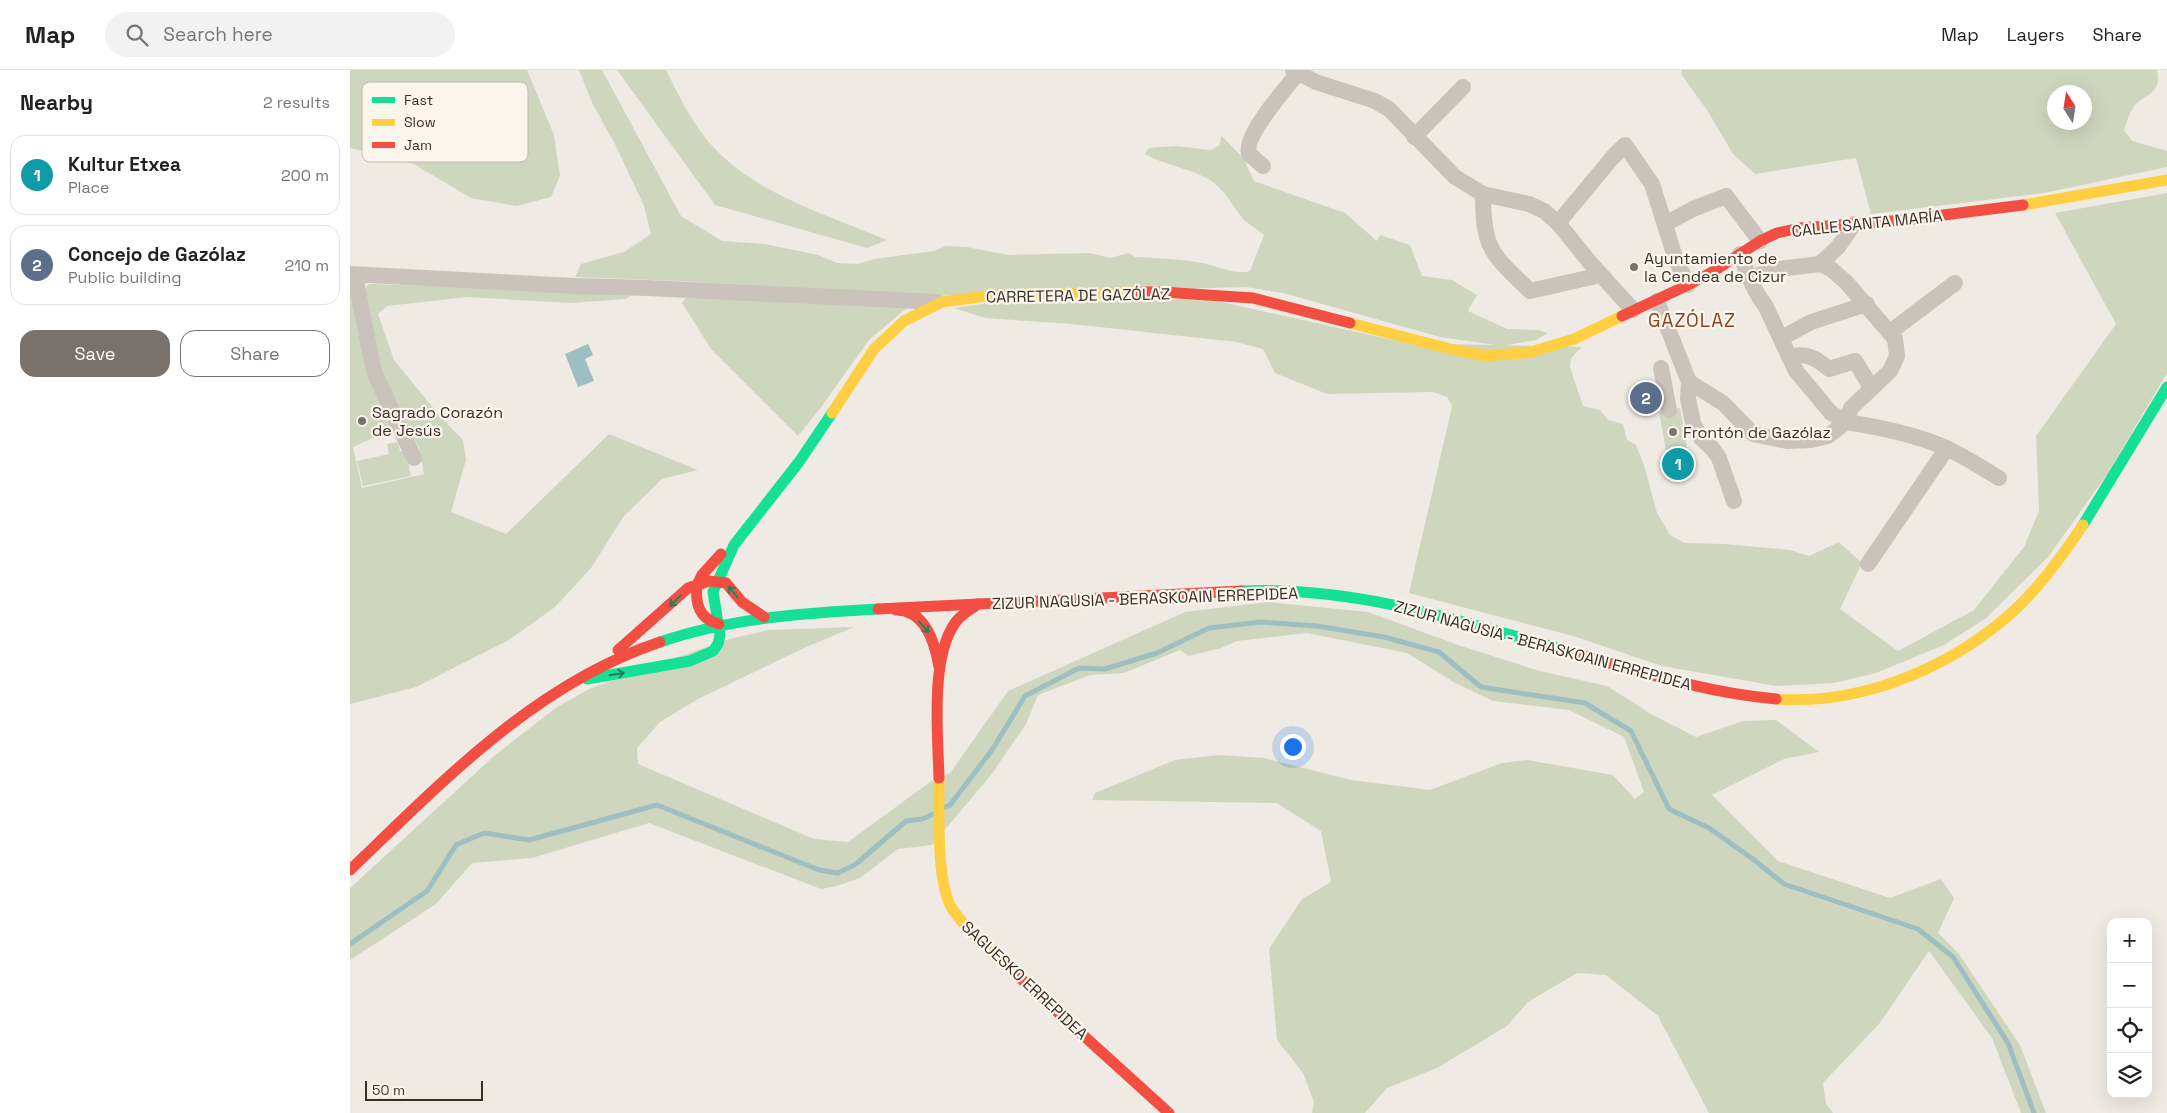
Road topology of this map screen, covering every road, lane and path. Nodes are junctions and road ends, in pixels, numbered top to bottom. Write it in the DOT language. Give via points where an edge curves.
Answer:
graph roads {
  1 [pos="1295,71"];
  2 [pos="1462,87"];
  3 [pos="1414,137"];
  4 [pos="1262,166"];
  5 [pos="2167,180"];
  6 [pos="1483,194"];
  7 [pos="1558,223"];
  8 [pos="1665,224"];
  9 [pos="1854,224"];
  10 [pos="1760,241"];
  11 [pos="1740,254"];
  12 [pos="1820,264"];
  13 [pos="353,274"];
  14 [pos="1601,274"];
  15 [pos="1750,278"];
  16 [pos="1955,283"];
  17 [pos="1688,285"];
  18 [pos="669,289"];
  19 [pos="1657,301"];
  20 [pos="658,302"];
  21 [pos="942,302"];
  22 [pos="1867,304"];
  23 [pos="1633,310"];
  24 [pos="1890,332"];
  25 [pos="1782,338"];
  26 [pos="1531,352"];
  27 [pos="1789,356"];
  28 [pos="1680,360"];
  29 [pos="1689,382"];
  30 [pos="2167,387"];
  31 [pos="1870,388"];
  32 [pos="1668,410"];
  33 [pos="1846,422"];
  34 [pos="1946,448"];
  35 [pos="414,458"];
  36 [pos="1999,478"];
  37 [pos="1734,501"];
  38 [pos="734,545"];
  39 [pos="1868,564"];
  40 [pos="716,582"];
  41 [pos="697,585"];
  42 [pos="978,604"];
  43 [pos="886,609"];
  44 [pos="942,615"];
  45 [pos="764,617"];
  46 [pos="719,624"];
  47 [pos="944,648"];
  48 [pos="604,663"];
  49 [pos="940,668"];
  50 [pos="569,682"];
  51 [pos="350,870"];
  52 [pos="1169,1113"];
  1 -- 3 [label="street" via="1316,82 1375,101 1389,109"];
  1 -- 4 [label="street" via="1248,144 1249,154"];
  2 -- 3 [label="street"];
  3 -- 6 [label="street" via="1455,177"];
  5 -- 9 [label="street, CALLE SANTA MARÍA" via="2054,202"];
  6 -- 7 [label="street" via="1528,204 1544,211"];
  6 -- 14 [label="street" via="1483,224 1488,244 1500,262 1530,291"];
  7 -- 8 [label="street" via="1625,145 1652,184"];
  7 -- 14 [label="street"];
  8 -- 10 [label="street" via="1726,196"];
  8 -- 17 [label="street"];
  9 -- 10 [label="street, CALLE SANTA MARÍA" via="1800,228"];
  9 -- 12 [label="street" via="1838,248"];
  10 -- 11 [label="street, CALLE SANTA MARÍA"];
  11 -- 15 [label="street"];
  11 -- 17 [label="street, CALLE SANTA MARÍA"];
  12 -- 15 [label="street" via="1779,269"];
  12 -- 22 [label="street" via="1831,269"];
  13 -- 18 [label="street"];
  13 -- 35 [label="street" via="374,372"];
  14 -- 23 [label="street"];
  15 -- 25 [label="street"];
  16 -- 24 [label="street"];
  17 -- 19 [label="street, CALLE SANTA MARÍA"];
  18 -- 20 [label="street"];
  18 -- 21 [label="street"];
  19 -- 23 [label="street, CALLE SANTA MARÍA"];
  19 -- 28 [label="street"];
  21 -- 26 [label="street, CARRETERA DE GAZÓLAZ" via="994,295 1214,294 1253,298 1454,350 1487,356"];
  21 -- 38 [label="street, CARRETERA DE GAZÓLAZ" via="904,321 874,349 799,462"];
  22 -- 24 [label="street"];
  22 -- 25 [label="street" via="1811,322"];
  23 -- 26 [label="street, CALLE SANTA MARÍA" via="1574,339"];
  24 -- 31 [label="street" via="1896,339 1897,356 1890,371"];
  25 -- 27 [label="street"];
  27 -- 31 [label="street" via="1798,354 1817,358 1829,369 1855,361"];
  27 -- 33 [label="street" via="1796,371 1831,413"];
  28 -- 29 [label="street"];
  28 -- 32 [label="street" via="1658,370"];
  29 -- 33 [label="street" via="1714,396 1746,428 1758,435 1787,441 1811,440 1828,436"];
  29 -- 37 [label="street" via="1688,400 1693,422 1700,438 1719,458"];
  30 -- 42 [label="street, ZIZUR NAGUSIA - BERASKOAIN ERREPIDEA" via="2068,547 2008,616 1968,647 1928,669 1890,684 1850,694 1784,699 1741,694 1645,673 1414,609 1287,591"];
  31 -- 33 [label="street" via="1851,408"];
  33 -- 34 [label="street"];
  34 -- 36 [label="street"];
  34 -- 39 [label="street"];
  38 -- 40 [label="street"];
  38 -- 41 [label="street" via="722,553"];
  40 -- 41 [label="street"];
  45 -- 40 [label="street, one-way" via="742,602 726,583"];
  40 -- 46 [label="street" via="713,592"];
  41 -- 46 [label="street" via="697,606 710,623"];
  41 -- 48 [label="street, one-way" via="688,588"];
  42 -- 44 [label="street, ZIZUR NAGUSIA - BERASKOAIN ERREPIDEA"];
  42 -- 47 [label="street" via="954,624"];
  43 -- 44 [label="street, ZIZUR NAGUSIA - BERASKOAIN ERREPIDEA"];
  43 -- 45 [label="street, ZIZUR NAGUSIA - BERASKOAIN ERREPIDEA"];
  43 -- 49 [label="street, one-way" via="908,611 929,632"];
  44 -- 47 [label="street"];
  45 -- 46 [label="street, ZIZUR NAGUSIA - BERASKOAIN ERREPIDEA"];
  46 -- 48 [label="street, ZIZUR NAGUSIA - BERASKOAIN ERREPIDEA" via="655,642"];
  50 -- 46 [label="street, one-way" via="668,666 706,656 718,644"];
  47 -- 49 [label="street"];
  48 -- 50 [label="street, ZIZUR NAGUSIA - BERASKOAIN ERREPIDEA"];
  49 -- 52 [label="street, SAGUESKO ERREPIDEA" via="940,849 946,894 952,909 978,939"];
  50 -- 51 [label="street, ZIZUR NAGUSIA - BERASKOAIN ERREPIDEA" via="525,712"];
}
